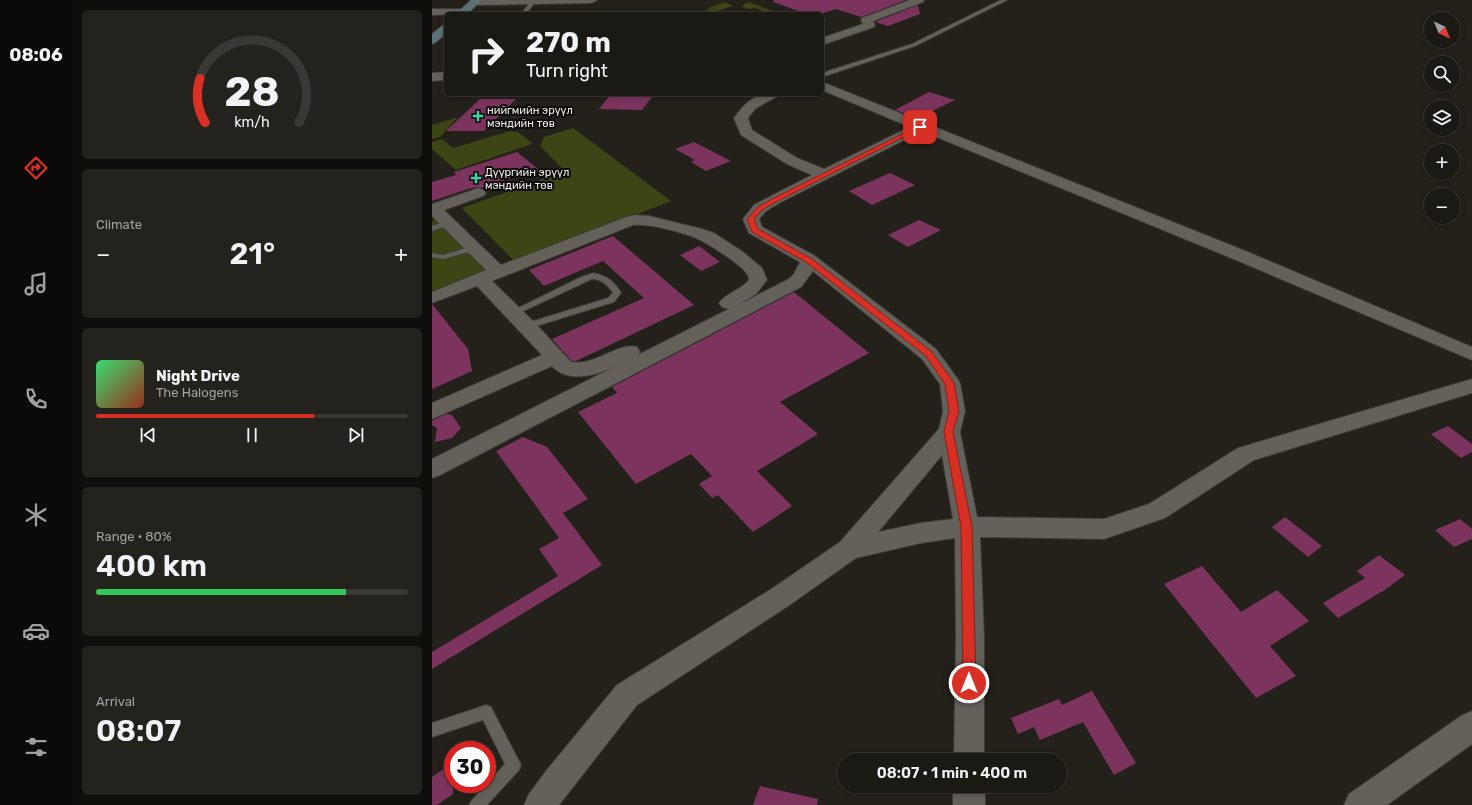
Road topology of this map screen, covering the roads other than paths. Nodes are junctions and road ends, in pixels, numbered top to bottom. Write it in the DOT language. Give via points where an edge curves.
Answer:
graph roads {
  1 [pos="592,0"];
  2 [pos="919,0"];
  3 [pos="1005,0"];
  4 [pos="476,1"];
  5 [pos="534,1"];
  6 [pos="432,12"];
  7 [pos="444,12"];
  8 [pos="463,12"];
  9 [pos="525,12"];
  10 [pos="444,30"];
  11 [pos="432,40"];
  12 [pos="824,41"];
  13 [pos="824,74"];
  14 [pos="444,76"];
  15 [pos="432,77"];
  16 [pos="824,87"];
  17 [pos="768,96"];
  18 [pos="920,127"];
  19 [pos="824,175"];
  20 [pos="478,193"];
  21 [pos="433,209"];
  22 [pos="440,226"];
  23 [pos="473,248"];
  24 [pos="432,255"];
  25 [pos="809,260"];
  26 [pos="498,272"];
  27 [pos="480,279"];
  28 [pos="432,298"];
  29 [pos="514,312"];
  30 [pos="527,326"];
  31 [pos="1472,354"];
  32 [pos="555,357"];
  33 [pos="1472,386"];
  34 [pos="432,412"];
  35 [pos="949,432"];
  36 [pos="432,469"];
  37 [pos="967,527"];
  38 [pos="849,549"];
  39 [pos="1472,726"];
  40 [pos="432,730"];
  41 [pos="969,753"];
  42 [pos="969,793"];
  43 [pos="477,805"];
  44 [pos="540,805"];
  45 [pos="969,805"];
  46 [pos="1360,805"];
  1 -- 5 [label="street"];
  2 -- 12 [label="street" via="866,20 870,25"];
  3 -- 13 [label="lane" via="902,49"];
  4 -- 5 [label="street"];
  4 -- 8 [label="main road"];
  5 -- 9 [label="lane"];
  6 -- 7 [label="street"];
  10 -- 11 [label="main road"];
  14 -- 15 [label="street"];
  16 -- 18 [label="street"];
  17 -- 19 [label="street" via="751,105 741,118 746,132 792,161"];
  18 -- 19 [label="street"];
  18 -- 31 [label="street" via="1242,256"];
  19 -- 25 [label="street" via="760,208 751,219 755,230"];
  20 -- 21 [label="street"];
  21 -- 22 [label="street"];
  22 -- 23 [label="street"];
  23 -- 24 [label="lane" via="443,257"];
  23 -- 26 [label="street"];
  25 -- 35 [label="street" via="929,354 950,383 954,411"];
  25 -- 36 [label="street" via="804,274 795,283"];
  26 -- 27 [label="street"];
  26 -- 32 [label="street" via="634,220 664,224 708,237 756,272 758,280 750,290 597,367 578,370 565,368"];
  27 -- 28 [label="street"];
  27 -- 29 [label="street"];
  29 -- 30 [label="street"];
  29 -- 30 [label="lane" via="594,276 614,287 617,293 611,300 592,307"];
  30 -- 32 [label="street"];
  32 -- 34 [label="street"];
  33 -- 37 [label="street" via="1246,454 1157,511 1104,529"];
  35 -- 37 [label="street"];
  35 -- 38 [label="street"];
  37 -- 38 [label="street" via="921,533"];
  37 -- 41 [label="street" via="970,636"];
  38 -- 44 [label="street" via="782,596 627,695"];
  39 -- 46 [label="street"];
  40 -- 43 [label="lane" via="486,712 514,765"];
  42 -- 45 [label="street"];
}
